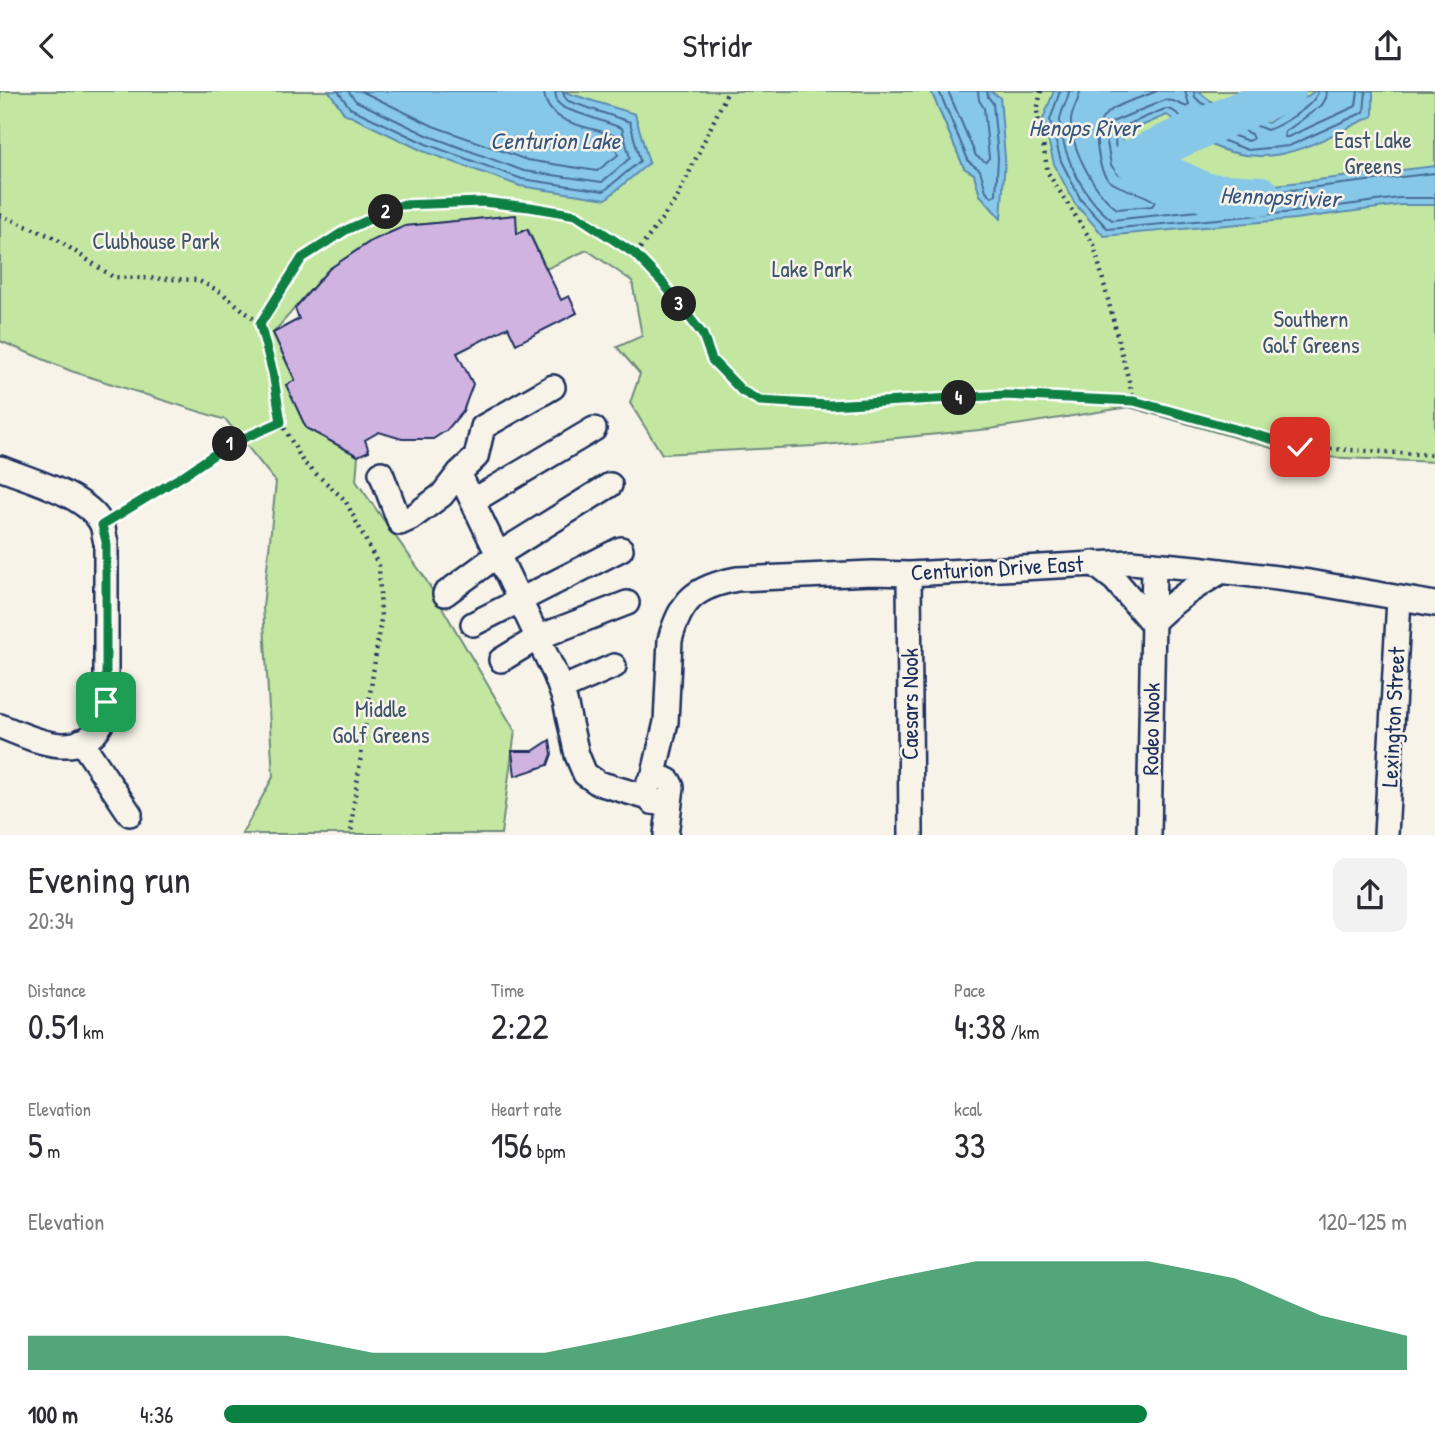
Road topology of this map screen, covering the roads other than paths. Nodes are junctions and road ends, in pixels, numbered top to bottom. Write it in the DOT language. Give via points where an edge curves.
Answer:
graph roads {
  1 [pos="553,387"];
  2 [pos="594,429"];
  3 [pos="0,468"];
  4 [pos="381,473"];
  5 [pos="459,473"];
  6 [pos="610,485"];
  7 [pos="473,501"];
  8 [pos="621,549"];
  9 [pos="499,554"];
  10 [pos="1093,563"];
  11 [pos="1154,564"];
  12 [pos="1222,571"];
  13 [pos="909,574"];
  14 [pos="445,594"];
  15 [pos="1399,599"];
  16 [pos="521,600"];
  17 [pos="626,603"];
  18 [pos="1435,604"];
  19 [pos="1152,623"];
  20 [pos="473,624"];
  21 [pos="539,637"];
  22 [pos="501,660"];
  23 [pos="614,666"];
  24 [pos="561,689"];
  25 [pos="0,726"];
  26 [pos="81,741"];
  27 [pos="657,790"];
  28 [pos="130,814"];
  29 [pos="655,835"];
  30 [pos="666,835"];
  31 [pos="911,835"];
  32 [pos="1149,835"];
  33 [pos="1386,835"];
  1 -- 5 [label="street" via="483,427 476,457"];
  2 -- 7 [label="street"];
  3 -- 26 [label="street" via="71,497 102,525 106,542 106,702 102,723"];
  4 -- 5 [label="street" via="400,523 442,495"];
  5 -- 7 [label="street"];
  6 -- 9 [label="street"];
  7 -- 9 [label="street"];
  8 -- 16 [label="street"];
  9 -- 14 [label="street"];
  9 -- 16 [label="street"];
  10 -- 11 [label="street, Centurion Drive East"];
  10 -- 13 [label="street, Centurion Drive East"];
  10 -- 19 [label="street" via="1115,580"];
  11 -- 12 [label="street, Centurion Drive East"];
  11 -- 19 [label="street, Rodeo Nook"];
  12 -- 15 [label="street, Centurion Drive East"];
  12 -- 19 [label="street" via="1189,590"];
  13 -- 27 [label="street, Centurion Drive East" via="737,579 704,587 690,598 670,640"];
  13 -- 31 [label="street, Caesars Nook"];
  15 -- 18 [label="street, Centurion Drive East"];
  15 -- 33 [label="street, Lexington Street"];
  16 -- 20 [label="street"];
  16 -- 21 [label="street"];
  17 -- 21 [label="street"];
  19 -- 32 [label="street, Rodeo Nook"];
  21 -- 22 [label="street"];
  21 -- 24 [label="street"];
  23 -- 24 [label="street"];
  24 -- 27 [label="street" via="585,774 618,788"];
  25 -- 26 [label="street" via="43,743"];
  26 -- 28 [label="street"];
  27 -- 29 [label="street, Centurion Drive East"];
  27 -- 30 [label="street, Centurion Drive East"];
}
